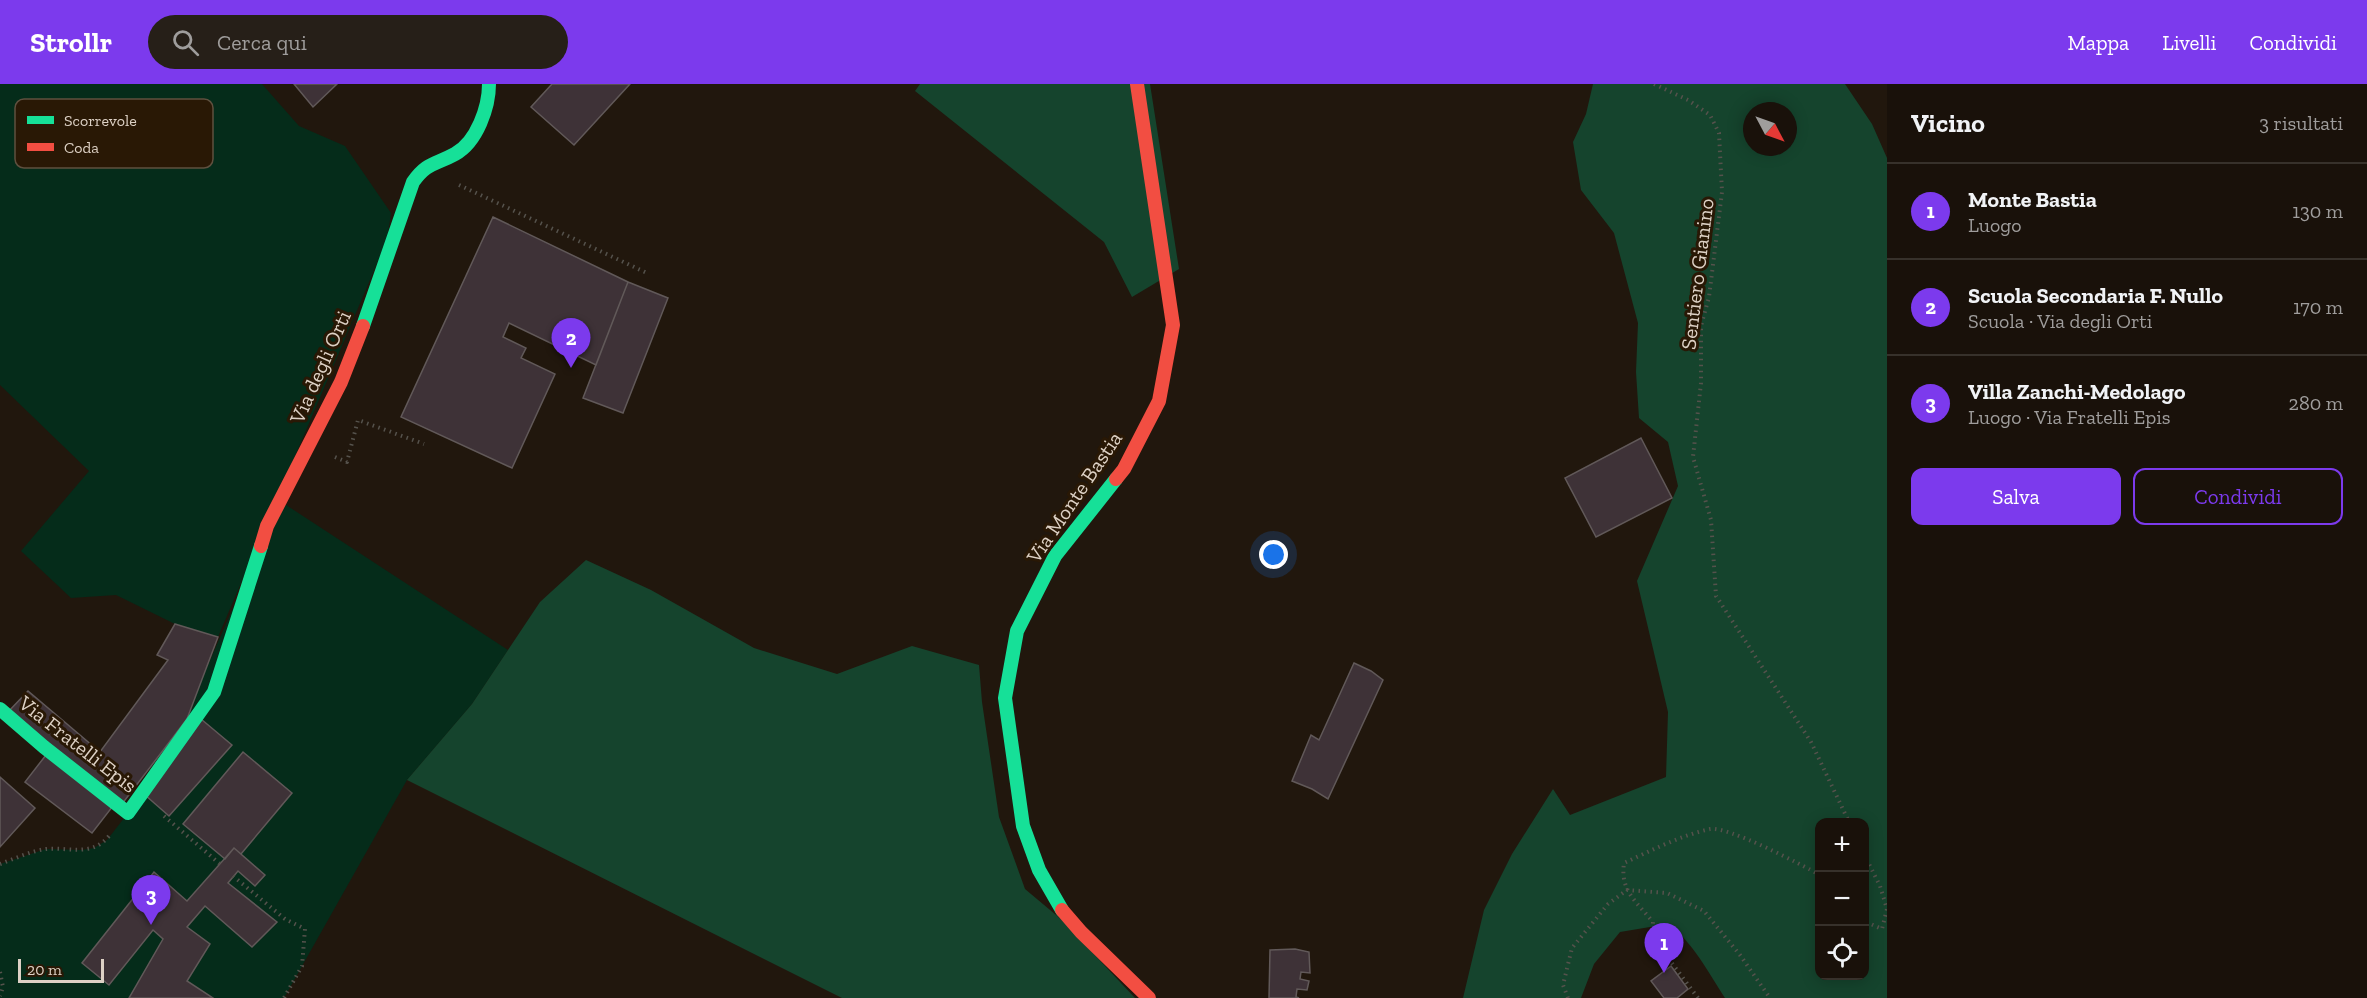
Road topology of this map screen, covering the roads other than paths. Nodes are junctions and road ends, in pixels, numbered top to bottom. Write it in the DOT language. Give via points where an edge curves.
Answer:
graph roads {
  1 [pos="489,84"];
  2 [pos="1137,84"];
  3 [pos="214,692"];
  4 [pos="0,709"];
  5 [pos="1149,998"];
  1 -- 3 [label="street, Via degli Orti" via="489,99 474,136 458,153 423,168 413,182 341,382 267,526"];
  2 -- 5 [label="street, Via Monte Bastia" via="1173,325 1159,401 1124,469 1055,556 1017,631 1005,698 1023,826 1039,870 1061,908 1081,932"];
  3 -- 4 [label="street, Via Fratelli Epis" via="128,813"];
}
